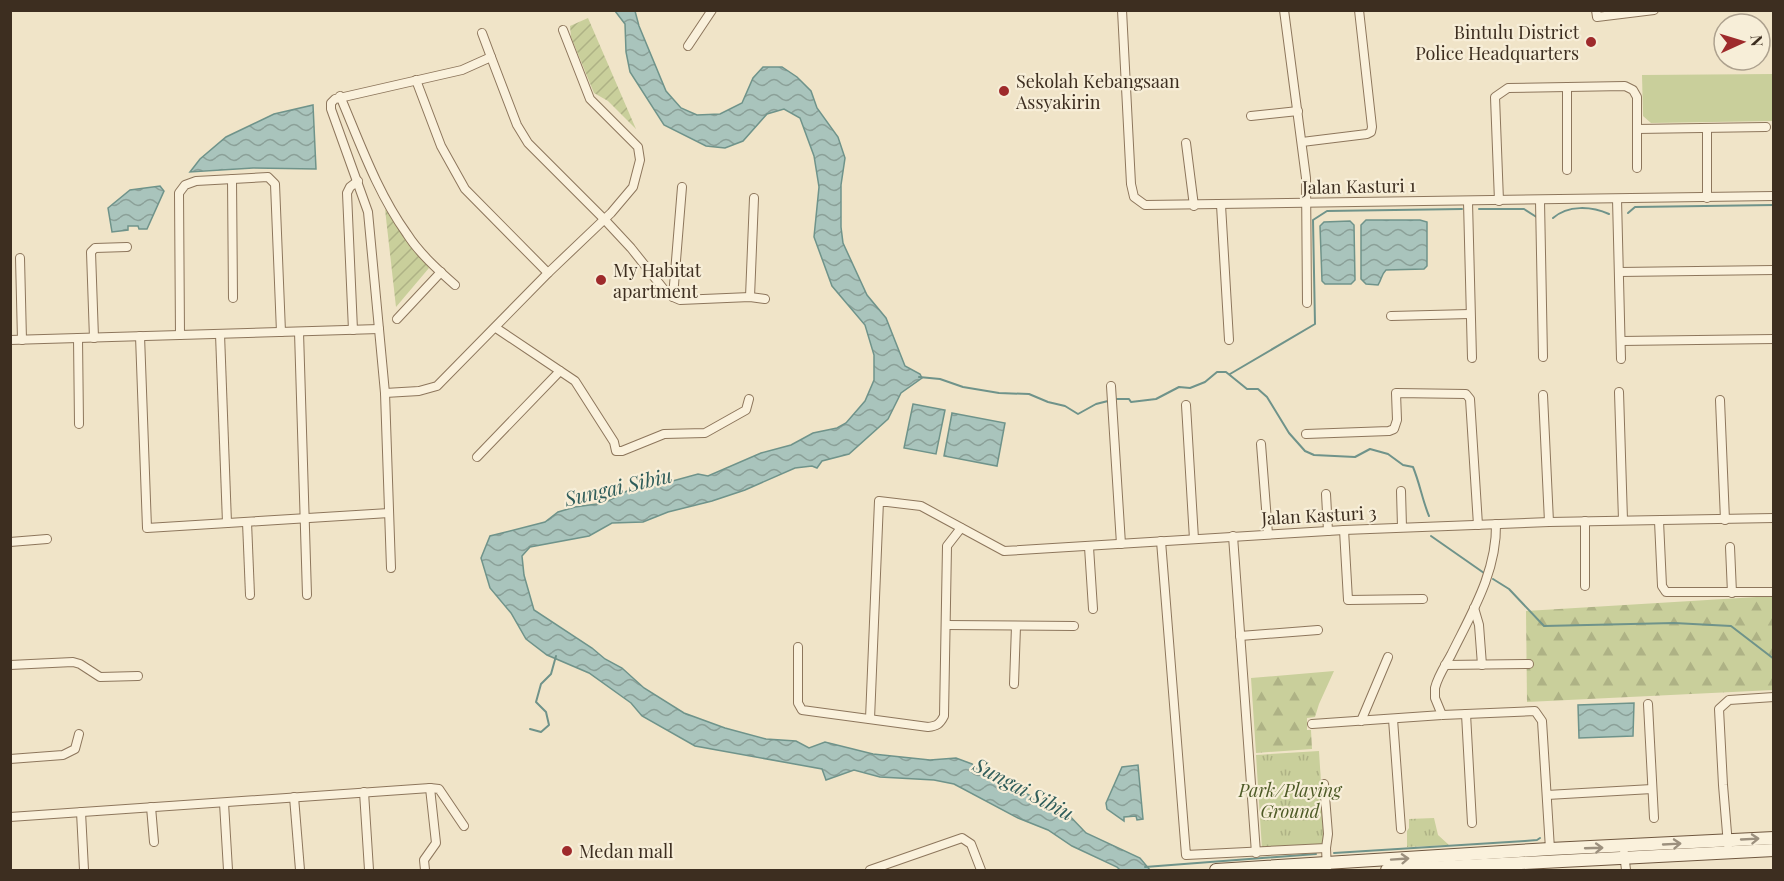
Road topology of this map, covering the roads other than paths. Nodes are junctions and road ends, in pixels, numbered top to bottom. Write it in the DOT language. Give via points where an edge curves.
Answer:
graph roads {
  1 [pos="712,10"];
  2 [pos="1122,10"];
  3 [pos="1284,10"];
  4 [pos="1359,10"];
  5 [pos="1596,10"];
  6 [pos="1654,10"];
  7 [pos="563,30"];
  8 [pos="482,33"];
  9 [pos="688,46"];
  10 [pos="491,57"];
  11 [pos="416,80"];
  12 [pos="1567,88"];
  13 [pos="340,96"];
  14 [pos="1298,111"];
  15 [pos="1251,116"];
  16 [pos="1766,127"];
  17 [pos="1707,128"];
  18 [pos="1637,129"];
  19 [pos="1302,142"];
  20 [pos="1186,143"];
  21 [pos="1637,168"];
  22 [pos="1566,170"];
  23 [pos="232,179"];
  24 [pos="358,181"];
  25 [pos="682,186"];
  26 [pos="1773,196"];
  27 [pos="754,198"];
  28 [pos="1707,198"];
  29 [pos="1617,199"];
  30 [pos="1499,201"];
  31 [pos="1540,201"];
  32 [pos="1468,202"];
  33 [pos="1306,203"];
  34 [pos="1221,205"];
  35 [pos="1194,206"];
  36 [pos="604,219"];
  37 [pos="127,247"];
  38 [pos="20,258"];
  39 [pos="1773,270"];
  40 [pos="441,272"];
  41 [pos="1619,272"];
  42 [pos="548,273"];
  43 [pos="455,285"];
  44 [pos="673,297"];
  45 [pos="750,297"];
  46 [pos="233,298"];
  47 [pos="765,299"];
  48 [pos="1306,303"];
  49 [pos="1470,314"];
  50 [pos="1390,316"];
  51 [pos="397,319"];
  52 [pos="496,328"];
  53 [pos="379,329"];
  54 [pos="353,330"];
  55 [pos="281,332"];
  56 [pos="299,332"];
  57 [pos="220,334"];
  58 [pos="180,335"];
  59 [pos="140,336"];
  60 [pos="78,338"];
  61 [pos="94,338"];
  62 [pos="1773,339"];
  63 [pos="10,340"];
  64 [pos="22,340"];
  65 [pos="1229,340"];
  66 [pos="1621,342"];
  67 [pos="1543,357"];
  68 [pos="1472,358"];
  69 [pos="1621,359"];
  70 [pos="560,371"];
  71 [pos="1111,386"];
  72 [pos="1618,392"];
  73 [pos="385,393"];
  74 [pos="1543,395"];
  75 [pos="749,399"];
  76 [pos="1720,400"];
  77 [pos="1186,405"];
  78 [pos="79,424"];
  79 [pos="1306,434"];
  80 [pos="1261,444"];
  81 [pos="477,457"];
  82 [pos="1401,491"];
  83 [pos="1326,494"];
  84 [pos="389,513"];
  85 [pos="304,518"];
  86 [pos="1773,518"];
  87 [pos="1623,520"];
  88 [pos="1725,520"];
  89 [pos="1585,521"];
  90 [pos="1659,521"];
  91 [pos="247,522"];
  92 [pos="1549,522"];
  93 [pos="227,523"];
  94 [pos="1496,524"];
  95 [pos="1478,525"];
  96 [pos="1402,527"];
  97 [pos="961,528"];
  98 [pos="1344,530"];
  99 [pos="1328,531"];
  100 [pos="1268,534"];
  101 [pos="1233,536"];
  102 [pos="47,539"];
  103 [pos="1194,539"];
  104 [pos="1161,541"];
  105 [pos="10,542"];
  106 [pos="1121,544"];
  107 [pos="1089,547"];
  108 [pos="1730,547"];
  109 [pos="391,568"];
  110 [pos="1585,586"];
  111 [pos="1773,592"];
  112 [pos="1732,593"];
  113 [pos="307,594"];
  114 [pos="250,595"];
  115 [pos="1423,600"];
  116 [pos="1474,608"];
  117 [pos="1094,609"];
  118 [pos="946,625"];
  119 [pos="1016,626"];
  120 [pos="1074,626"];
  121 [pos="1318,630"];
  122 [pos="1240,636"];
  123 [pos="798,647"];
  124 [pos="1388,657"];
  125 [pos="1529,664"];
  126 [pos="10,665"];
  127 [pos="1445,665"];
  128 [pos="1482,665"];
  129 [pos="138,676"];
  130 [pos="1014,684"];
  131 [pos="1773,697"];
  132 [pos="1648,704"];
  133 [pos="1466,714"];
  134 [pos="1442,715"];
  135 [pos="1393,718"];
  136 [pos="870,719"];
  137 [pos="1360,721"];
  138 [pos="1312,724"];
  139 [pos="79,734"];
  140 [pos="10,759"];
  141 [pos="1324,784"];
  142 [pos="429,788"];
  143 [pos="1652,789"];
  144 [pos="364,792"];
  145 [pos="1547,795"];
  146 [pos="294,797"];
  147 [pos="224,803"];
  148 [pos="151,807"];
  149 [pos="81,812"];
  150 [pos="10,817"];
  151 [pos="1654,818"];
  152 [pos="1472,823"];
  153 [pos="464,826"];
  154 [pos="1401,829"];
  155 [pos="1773,838"];
  156 [pos="154,842"];
  157 [pos="1728,846"];
  158 [pos="1616,847"];
  159 [pos="1326,848"];
  160 [pos="1550,849"];
  161 [pos="1773,850"];
  162 [pos="1256,853"];
  163 [pos="1626,857"];
  164 [pos="1327,867"];
  165 [pos="1453,868"];
  166 [pos="84,870"];
  167 [pos="228,870"];
  168 [pos="300,870"];
  169 [pos="369,870"];
  170 [pos="425,870"];
  171 [pos="870,870"];
  172 [pos="981,870"];
  173 [pos="1216,870"];
  174 [pos="1387,870"];
  175 [pos="1626,870"];
  1 -- 9 [label="street"];
  2 -- 35 [label="street, Jalan Kasturi 1" via="1132,191 1145,206"];
  3 -- 14 [label="street"];
  4 -- 19 [label="street" via="1371,132"];
  5 -- 6 [label="street" via="1597,16"];
  7 -- 36 [label="street" via="590,99 638,147 640,160 633,187"];
  8 -- 10 [label="street"];
  10 -- 11 [label="street" via="462,70"];
  10 -- 36 [label="street" via="528,143"];
  11 -- 13 [label="street"];
  11 -- 42 [label="street" via="441,146 465,189"];
  12 -- 18 [label="street" via="1624,86 1633,90 1637,97"];
  12 -- 22 [label="street"];
  12 -- 30 [label="street" via="1508,88 1496,97"];
  13 -- 24 [label="street" via="331,103 331,109"];
  13 -- 40 [label="street" via="378,185 407,235"];
  14 -- 15 [label="street"];
  14 -- 19 [label="street"];
  16 -- 17 [label="street"];
  17 -- 18 [label="street"];
  17 -- 28 [label="street"];
  18 -- 21 [label="street"];
  19 -- 33 [label="street"];
  20 -- 35 [label="street"];
  23 -- 46 [label="street"];
  23 -- 55 [label="street" via="268,177 275,184"];
  23 -- 58 [label="street" via="196,180 179,193"];
  24 -- 53 [label="street" via="368,212"];
  24 -- 54 [label="street" via="348,193"];
  25 -- 44 [label="street"];
  26 -- 28 [label="street, Jalan Kasturi 1"];
  27 -- 45 [label="street"];
  28 -- 29 [label="street, Jalan Kasturi 1"];
  29 -- 31 [label="street, Jalan Kasturi 1"];
  29 -- 41 [label="street"];
  30 -- 31 [label="street, Jalan Kasturi 1"];
  30 -- 32 [label="street, Jalan Kasturi 1"];
  31 -- 67 [label="street"];
  32 -- 33 [label="street, Jalan Kasturi 1"];
  32 -- 49 [label="street"];
  33 -- 34 [label="street, Jalan Kasturi 1"];
  33 -- 48 [label="street"];
  34 -- 35 [label="street, Jalan Kasturi 1"];
  34 -- 65 [label="street"];
  36 -- 42 [label="street"];
  36 -- 44 [label="street"];
  37 -- 61 [label="street" via="95,248 91,252"];
  38 -- 64 [label="street"];
  39 -- 41 [label="street"];
  40 -- 43 [label="street"];
  40 -- 51 [label="street"];
  41 -- 66 [label="street"];
  42 -- 52 [label="street"];
  44 -- 45 [label="street"];
  45 -- 47 [label="street"];
  49 -- 50 [label="street"];
  49 -- 68 [label="street"];
  52 -- 70 [label="street"];
  52 -- 73 [label="street" via="437,386"];
  53 -- 54 [label="street"];
  53 -- 73 [label="street"];
  54 -- 56 [label="street"];
  55 -- 56 [label="street"];
  55 -- 57 [label="street"];
  56 -- 85 [label="street"];
  57 -- 58 [label="street"];
  57 -- 93 [label="street"];
  58 -- 59 [label="street"];
  59 -- 61 [label="street"];
  59 -- 93 [label="street" via="147,528"];
  60 -- 61 [label="street"];
  60 -- 64 [label="street"];
  60 -- 78 [label="street"];
  62 -- 66 [label="street"];
  63 -- 64 [label="street"];
  66 -- 69 [label="street"];
  70 -- 75 [label="street" via="575,381 616,451 664,434 705,434 746,410"];
  70 -- 81 [label="street"];
  71 -- 106 [label="street"];
  72 -- 87 [label="street"];
  73 -- 84 [label="street"];
  74 -- 92 [label="street"];
  76 -- 88 [label="street"];
  77 -- 103 [label="street"];
  79 -- 95 [label="street" via="1394,429 1396,393 1466,394 1470,399"];
  80 -- 100 [label="street"];
  82 -- 96 [label="street"];
  83 -- 99 [label="street"];
  84 -- 85 [label="street"];
  84 -- 109 [label="street"];
  85 -- 91 [label="street"];
  85 -- 113 [label="street"];
  86 -- 88 [label="street, Jalan Kasturi 3"];
  87 -- 89 [label="street, Jalan Kasturi 3"];
  87 -- 90 [label="street, Jalan Kasturi 3"];
  88 -- 90 [label="street, Jalan Kasturi 3"];
  89 -- 92 [label="street, Jalan Kasturi 3"];
  89 -- 110 [label="street"];
  90 -- 112 [label="street" via="1663,590"];
  91 -- 93 [label="street"];
  91 -- 114 [label="street"];
  92 -- 94 [label="street, Jalan Kasturi 3"];
  94 -- 95 [label="street, Jalan Kasturi 3"];
  94 -- 116 [label="street" via="1492,565"];
  95 -- 96 [label="street, Jalan Kasturi 3"];
  96 -- 98 [label="street, Jalan Kasturi 3"];
  97 -- 107 [label="street, Jalan Kasturi 3" via="1002,551"];
  97 -- 118 [label="street" via="947,546"];
  97 -- 136 [label="street, Jalan Kasturi 3" via="921,506 879,501"];
  98 -- 99 [label="street, Jalan Kasturi 3"];
  98 -- 115 [label="street" via="1348,600"];
  99 -- 100 [label="street, Jalan Kasturi 3"];
  100 -- 101 [label="street, Jalan Kasturi 3"];
  101 -- 103 [label="street, Jalan Kasturi 3"];
  101 -- 122 [label="street"];
  102 -- 105 [label="street"];
  103 -- 104 [label="street, Jalan Kasturi 3"];
  104 -- 106 [label="street, Jalan Kasturi 3"];
  104 -- 162 [label="street" via="1185,853"];
  106 -- 107 [label="street, Jalan Kasturi 3"];
  107 -- 117 [label="street"];
  108 -- 112 [label="street"];
  111 -- 112 [label="street"];
  116 -- 127 [label="street"];
  116 -- 128 [label="street"];
  118 -- 119 [label="street"];
  118 -- 136 [label="street" via="941,722 928,727"];
  119 -- 120 [label="street"];
  119 -- 130 [label="street"];
  121 -- 122 [label="street"];
  122 -- 162 [label="street"];
  123 -- 136 [label="street" via="798,703 802,710"];
  124 -- 137 [label="street"];
  125 -- 128 [label="street"];
  126 -- 129 [label="street" via="73,662 100,677"];
  127 -- 128 [label="street"];
  127 -- 134 [label="street" via="1435,688"];
  131 -- 157 [label="street" via="1729,700 1719,709"];
  132 -- 143 [label="street"];
  133 -- 134 [label="street"];
  133 -- 145 [label="street" via="1535,711 1542,721"];
  133 -- 152 [label="street"];
  134 -- 135 [label="street"];
  135 -- 137 [label="street"];
  135 -- 154 [label="street"];
  137 -- 138 [label="street"];
  139 -- 140 [label="street" via="71,753"];
  141 -- 159 [label="street"];
  142 -- 144 [label="street"];
  142 -- 153 [label="street" via="439,789"];
  142 -- 170 [label="street" via="436,843 424,860"];
  143 -- 145 [label="street"];
  143 -- 151 [label="street"];
  144 -- 146 [label="street"];
  144 -- 169 [label="street"];
  145 -- 160 [label="street"];
  146 -- 147 [label="street"];
  146 -- 168 [label="street"];
  147 -- 148 [label="street"];
  147 -- 167 [label="street"];
  148 -- 149 [label="street"];
  148 -- 156 [label="street"];
  149 -- 150 [label="street"];
  149 -- 166 [label="street"];
  157 -- 155 [label="street, one-way"];
  158 -- 157 [label="street, one-way"];
  157 -- 161 [label="street"];
  157 -- 163 [label="street"];
  160 -- 158 [label="street, one-way"];
  158 -- 163 [label="street"];
  159 -- 162 [label="street"];
  159 -- 164 [label="street"];
  164 -- 160 [label="street, one-way"];
  163 -- 165 [label="street"];
  163 -- 175 [label="street"];
  164 -- 173 [label="street"];
  165 -- 174 [label="street"];
  171 -- 172 [label="street" via="962,838 971,844"];
}
